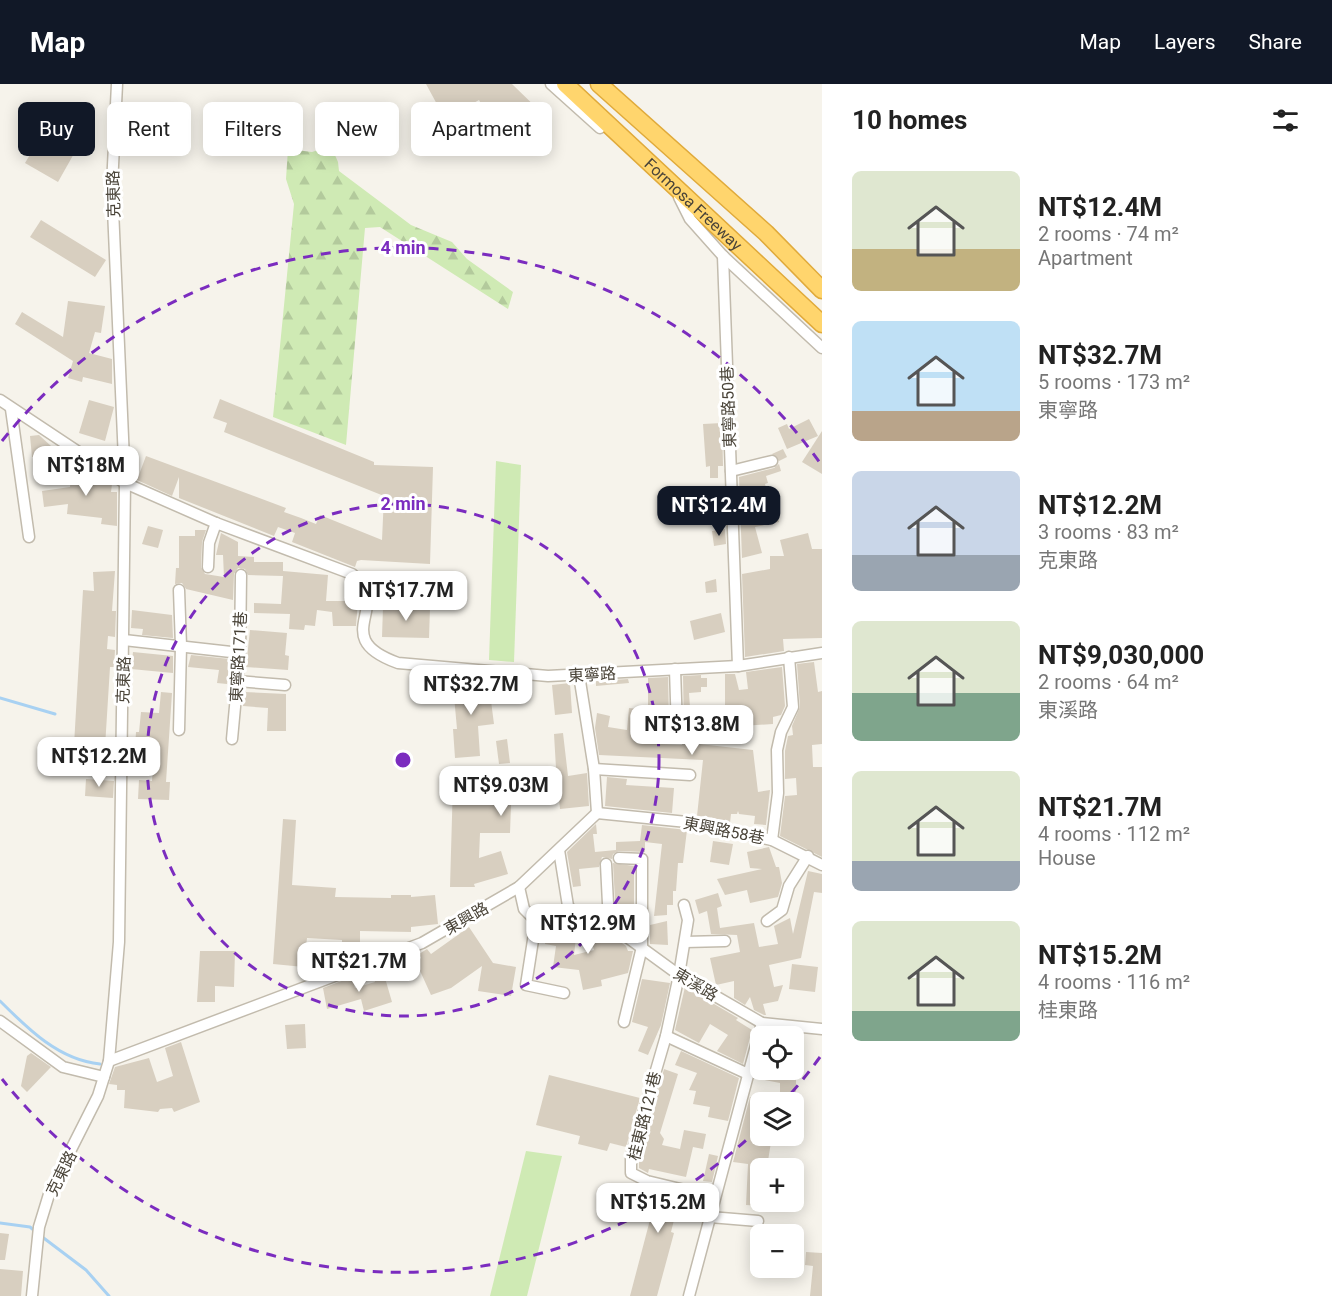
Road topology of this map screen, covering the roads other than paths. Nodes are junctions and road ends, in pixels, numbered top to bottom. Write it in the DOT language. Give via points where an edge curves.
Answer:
graph roads {
  1 [pos="117,84"];
  2 [pos="551,84"];
  3 [pos="565,84"];
  4 [pos="599,84"];
  5 [pos="723,256"];
  6 [pos="822,290"];
  7 [pos="822,324"];
  8 [pos="822,348"];
  9 [pos="0,400"];
  10 [pos="12,409"];
  11 [pos="772,461"];
  12 [pos="731,471"];
  13 [pos="125,483"];
  14 [pos="216,523"];
  15 [pos="29,537"];
  16 [pos="208,567"];
  17 [pos="241,575"];
  18 [pos="179,590"];
  19 [pos="124,640"];
  20 [pos="182,646"];
  21 [pos="240,653"];
  22 [pos="822,653"];
  23 [pos="789,657"];
  24 [pos="738,666"];
  25 [pos="675,669"];
  26 [pos="579,675"];
  27 [pos="237,681"];
  28 [pos="285,685"];
  29 [pos="178,730"];
  30 [pos="677,730"];
  31 [pos="232,739"];
  32 [pos="594,769"];
  33 [pos="690,775"];
  34 [pos="597,813"];
  35 [pos="772,840"];
  36 [pos="559,850"];
  37 [pos="808,856"];
  38 [pos="619,858"];
  39 [pos="606,864"];
  40 [pos="822,866"];
  41 [pos="519,887"];
  42 [pos="684,905"];
  43 [pos="767,921"];
  44 [pos="609,924"];
  45 [pos="725,941"];
  46 [pos="685,942"];
  47 [pos="642,947"];
  48 [pos="679,975"];
  49 [pos="564,993"];
  50 [pos="0,1022"];
  51 [pos="624,1022"];
  52 [pos="762,1023"];
  53 [pos="822,1029"];
  54 [pos="666,1036"];
  55 [pos="109,1061"];
  56 [pos="748,1074"];
  57 [pos="104,1077"];
  58 [pos="714,1197"];
  59 [pos="710,1217"];
  60 [pos="758,1221"];
  61 [pos="32,1296"];
  62 [pos="689,1296"];
  1 -- 13 [label="street, 克東路" via="112,186"];
  2 -- 5 [label="street" via="682,200 690,219"];
  3 -- 7 [label="highway, Formosa Freeway"];
  4 -- 6 [label="highway, Formosa Freeway" via="766,233"];
  5 -- 8 [label="street"];
  5 -- 12 [label="street, 東寧路50巷"];
  9 -- 10 [label="street, 東寧路"];
  10 -- 13 [label="street, 東寧路"];
  10 -- 15 [label="street"];
  11 -- 12 [label="street"];
  12 -- 24 [label="street, 東寧路50巷"];
  13 -- 14 [label="street, 東寧路"];
  13 -- 19 [label="street, 克東路"];
  14 -- 16 [label="street" via="209,543"];
  14 -- 26 [label="street, 東寧路" via="360,580 368,597 363,639 382,657 398,663 548,676"];
  17 -- 21 [label="street, 東寧路171巷"];
  18 -- 20 [label="street"];
  19 -- 20 [label="street"];
  19 -- 55 [label="street, 克東路" via="119,942"];
  20 -- 21 [label="street"];
  20 -- 29 [label="street"];
  21 -- 27 [label="street, 東寧路171巷"];
  22 -- 23 [label="street, 東寧路"];
  23 -- 24 [label="street, 東寧路"];
  23 -- 35 [label="street, 東興路58巷" via="793,707 777,750 778,793"];
  24 -- 25 [label="street, 東寧路"];
  25 -- 26 [label="street, 東寧路"];
  25 -- 30 [label="street"];
  26 -- 32 [label="street"];
  27 -- 28 [label="street"];
  27 -- 31 [label="street, 東寧路171巷"];
  32 -- 33 [label="street"];
  32 -- 34 [label="street"];
  34 -- 35 [label="street, 東興路58巷" via="687,822"];
  34 -- 36 [label="street, 東興路"];
  35 -- 37 [label="street"];
  36 -- 41 [label="street, 東興路"];
  36 -- 44 [label="street, 東溪路" via="567,906 578,917"];
  37 -- 40 [label="street"];
  37 -- 43 [label="street" via="789,886 782,910"];
  38 -- 47 [label="street" via="642,859"];
  39 -- 44 [label="street"];
  41 -- 49 [label="street" via="524,909 536,921 526,984"];
  41 -- 55 [label="street, 東興路" via="422,943"];
  42 -- 46 [label="street, 桂東路121巷" via="688,920"];
  44 -- 47 [label="street, 東溪路"];
  45 -- 46 [label="street"];
  46 -- 48 [label="street, 桂東路121巷"];
  47 -- 48 [label="street, 東溪路"];
  47 -- 51 [label="street"];
  48 -- 52 [label="street, 東溪路"];
  48 -- 54 [label="street, 桂東路121巷"];
  50 -- 57 [label="street" via="63,1067"];
  52 -- 53 [label="street, 東溪路"];
  52 -- 56 [label="street"];
  54 -- 56 [label="street"];
  54 -- 58 [label="street, 桂東路121巷" via="631,1156 631,1173 647,1181"];
  55 -- 57 [label="street, 克東路"];
  56 -- 58 [label="street"];
  57 -- 61 [label="street, 克東路" via="50,1191 39,1227"];
  58 -- 59 [label="street"];
  59 -- 60 [label="street"];
  59 -- 62 [label="street"];
}
